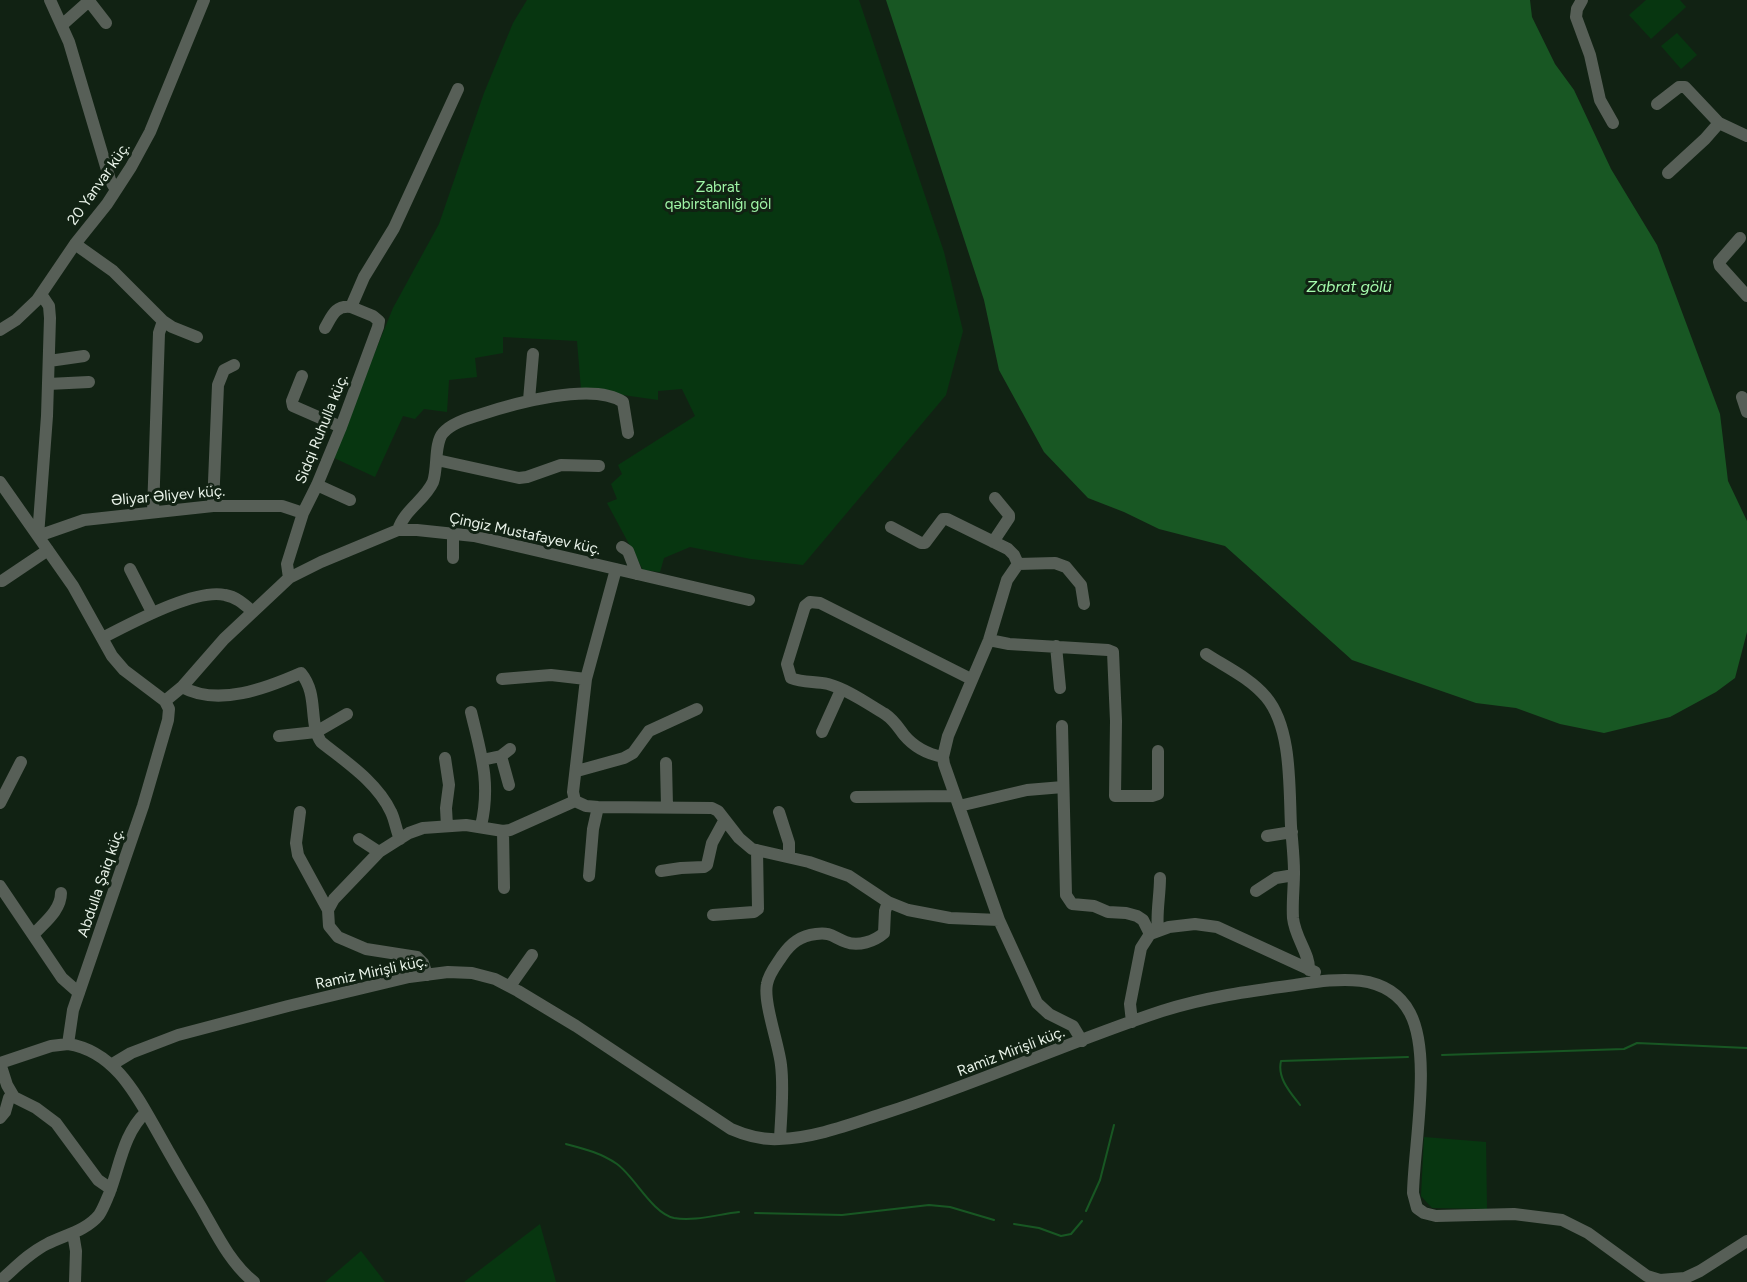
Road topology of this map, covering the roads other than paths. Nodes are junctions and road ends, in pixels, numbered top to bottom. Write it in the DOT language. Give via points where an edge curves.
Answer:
graph roads {
  1 [pos="50,0"];
  2 [pos="204,0"];
  3 [pos="1582,0"];
  4 [pos="89,1"];
  5 [pos="106,23"];
  6 [pos="62,25"];
  7 [pos="458,89"];
  8 [pos="1657,104"];
  9 [pos="1613,123"];
  10 [pos="1719,123"];
  11 [pos="1747,136"];
  12 [pos="1668,173"];
  13 [pos="116,190"];
  14 [pos="1740,238"];
  15 [pos="75,244"];
  16 [pos="41,294"];
  17 [pos="1747,296"];
  18 [pos="351,307"];
  19 [pos="163,321"];
  20 [pos="325,328"];
  21 [pos="0,330"];
  22 [pos="198,337"];
  23 [pos="533,354"];
  24 [pos="84,356"];
  25 [pos="49,361"];
  26 [pos="234,365"];
  27 [pos="302,376"];
  28 [pos="89,381"];
  29 [pos="48,384"];
  30 [pos="1742,397"];
  31 [pos="529,400"];
  32 [pos="1747,412"];
  33 [pos="341,427"];
  34 [pos="627,432"];
  35 [pos="437,460"];
  36 [pos="599,466"];
  37 [pos="0,482"];
  38 [pos="317,484"];
  39 [pos="995,498"];
  40 [pos="350,500"];
  41 [pos="213,506"];
  42 [pos="153,512"];
  43 [pos="303,513"];
  44 [pos="891,526"];
  45 [pos="398,530"];
  46 [pos="453,532"];
  47 [pos="38,536"];
  48 [pos="993,542"];
  49 [pos="621,547"];
  50 [pos="48,550"];
  51 [pos="453,558"];
  52 [pos="1018,564"];
  53 [pos="130,569"];
  54 [pos="616,569"];
  55 [pos="638,574"];
  56 [pos="290,578"];
  57 [pos="2,581"];
  58 [pos="749,600"];
  59 [pos="1084,604"];
  60 [pos="152,612"];
  61 [pos="253,612"];
  62 [pos="102,639"];
  63 [pos="989,640"];
  64 [pos="1056,646"];
  65 [pos="1206,654"];
  66 [pos="586,679"];
  67 [pos="502,680"];
  68 [pos="971,680"];
  69 [pos="182,687"];
  70 [pos="1060,688"];
  71 [pos="841,690"];
  72 [pos="165,701"];
  73 [pos="698,709"];
  74 [pos="471,712"];
  75 [pos="347,714"];
  76 [pos="1062,726"];
  77 [pos="316,732"];
  78 [pos="822,732"];
  79 [pos="279,736"];
  80 [pos="1158,751"];
  81 [pos="943,757"];
  82 [pos="445,758"];
  83 [pos="482,760"];
  84 [pos="21,762"];
  85 [pos="666,763"];
  86 [pos="577,771"];
  87 [pos="509,785"];
  88 [pos="1063,787"];
  89 [pos="856,797"];
  90 [pos="575,801"];
  91 [pos="957,801"];
  92 [pos="0,803"];
  93 [pos="667,806"];
  94 [pos="598,807"];
  95 [pos="300,812"];
  96 [pos="779,812"];
  97 [pos="724,821"];
  98 [pos="447,826"];
  99 [pos="482,826"];
  100 [pos="503,831"];
  101 [pos="1292,832"];
  102 [pos="1267,836"];
  103 [pos="359,839"];
  104 [pos="400,839"];
  105 [pos="757,850"];
  106 [pos="379,852"];
  107 [pos="789,857"];
  108 [pos="662,872"];
  109 [pos="1294,875"];
  110 [pos="589,876"];
  111 [pos="1160,878"];
  112 [pos="0,886"];
  113 [pos="504,888"];
  114 [pos="1256,891"];
  115 [pos="61,893"];
  116 [pos="888,902"];
  117 [pos="328,910"];
  118 [pos="713,915"];
  119 [pos="999,920"];
  120 [pos="1154,932"];
  121 [pos="34,934"];
  122 [pos="532,955"];
  123 [pos="1309,970"];
  124 [pos="427,975"];
  125 [pos="1330,980"];
  126 [pos="510,986"];
  127 [pos="79,993"];
  128 [pos="1132,1022"];
  129 [pos="1082,1041"];
  130 [pos="68,1044"];
  131 [pos="0,1063"];
  132 [pos="111,1065"];
  133 [pos="14,1096"];
  134 [pos="146,1112"];
  135 [pos="0,1118"];
  136 [pos="780,1139"];
  137 [pos="111,1189"];
  138 [pos="73,1233"];
  139 [pos="1747,1241"];
  140 [pos="0,1281"];
  141 [pos="75,1282"];
  142 [pos="254,1282"];
  1 -- 6 [label="street"];
  2 -- 13 [label="street, 20 Yanvar küç." via="150,132"];
  3 -- 9 [label="street" via="1576,17 1597,92"];
  4 -- 5 [label="street"];
  4 -- 6 [label="street"];
  6 -- 13 [label="street"];
  7 -- 18 [label="street" via="394,228"];
  8 -- 10 [label="street" via="1678,87 1685,87"];
  10 -- 11 [label="street"];
  10 -- 12 [label="street"];
  13 -- 15 [label="street, 20 Yanvar küç."];
  14 -- 17 [label="street" via="1719,262"];
  15 -- 16 [label="street, 20 Yanvar küç."];
  15 -- 19 [label="street" via="113,271"];
  16 -- 21 [label="street, 20 Yanvar küç." via="24,313"];
  16 -- 25 [label="street" via="49,306"];
  18 -- 20 [label="street" via="338,308"];
  18 -- 33 [label="street, Sidqi Ruhulla küç." via="379,321"];
  19 -- 22 [label="street"];
  19 -- 42 [label="street" via="159,333"];
  23 -- 31 [label="street"];
  24 -- 25 [label="street"];
  25 -- 29 [label="street"];
  26 -- 41 [label="street" via="224,370 218,385"];
  27 -- 33 [label="street" via="292,406"];
  28 -- 29 [label="street"];
  29 -- 47 [label="street"];
  30 -- 32 [label="street"];
  31 -- 34 [label="street" via="578,394 616,397 623,402"];
  31 -- 35 [label="street" via="450,427 439,438"];
  33 -- 38 [label="street, Sidqi Ruhulla küç."];
  35 -- 36 [label="street" via="519,477 561,465"];
  35 -- 45 [label="street" via="432,485 401,519"];
  37 -- 47 [label="street"];
  38 -- 40 [label="street"];
  38 -- 43 [label="street, Sidqi Ruhulla küç."];
  39 -- 48 [label="street" via="1009,518"];
  41 -- 42 [label="street, Əliyar Əliyev küç."];
  41 -- 43 [label="street, Əliyar Əliyev küç." via="282,506"];
  42 -- 47 [label="street, Əliyar Əliyev küç." via="84,520"];
  43 -- 56 [label="street, Sidqi Ruhulla küç." via="287,564"];
  44 -- 48 [label="street" via="925,543 947,519"];
  45 -- 46 [label="street, Çingiz Mustafayev küç."];
  45 -- 56 [label="street, Çingiz Mustafayev küç."];
  46 -- 51 [label="street"];
  46 -- 54 [label="street, Çingiz Mustafayev küç."];
  47 -- 50 [label="street"];
  48 -- 52 [label="street" via="1008,549"];
  49 -- 55 [label="street" via="628,552"];
  50 -- 57 [label="street"];
  50 -- 62 [label="street"];
  52 -- 59 [label="street" via="1055,563 1066,567 1081,585"];
  52 -- 63 [label="street" via="1007,580"];
  53 -- 60 [label="street"];
  54 -- 55 [label="street, Çingiz Mustafayev küç."];
  54 -- 66 [label="street"];
  55 -- 58 [label="street, Çingiz Mustafayev küç."];
  56 -- 61 [label="street, Çingiz Mustafayev küç."];
  60 -- 61 [label="street" via="202,596 223,594"];
  60 -- 62 [label="street"];
  61 -- 69 [label="street, Çingiz Mustafayev küç." via="211,652"];
  62 -- 72 [label="street" via="124,670"];
  63 -- 64 [label="street"];
  63 -- 68 [label="street"];
  64 -- 70 [label="street"];
  64 -- 80 [label="street" via="1113,652 1115,796 1158,794"];
  65 -- 101 [label="street" via="1254,685 1272,707 1286,750"];
  66 -- 67 [label="street" via="545,675"];
  66 -- 86 [label="street"];
  68 -- 71 [label="street" via="820,603 810,603 805,606 787,664 791,678"];
  68 -- 81 [label="street"];
  69 -- 72 [label="street, Çingiz Mustafayev küç."];
  69 -- 77 [label="street" via="204,695 242,693 301,673 314,704"];
  71 -- 78 [label="street"];
  71 -- 81 [label="street" via="887,715 923,751"];
  72 -- 127 [label="street, Abdulla Şaiq küç." via="169,714 165,731"];
  73 -- 86 [label="street" via="649,731 633,753 624,758"];
  74 -- 83 [label="street"];
  75 -- 77 [label="street"];
  76 -- 88 [label="street"];
  77 -- 79 [label="street"];
  77 -- 104 [label="street" via="321,742 375,788 392,814"];
  81 -- 91 [label="street"];
  82 -- 98 [label="street" via="449,785"];
  83 -- 87 [label="street" via="505,752"];
  83 -- 99 [label="street" via="487,794"];
  84 -- 92 [label="street"];
  85 -- 93 [label="street"];
  86 -- 90 [label="street"];
  88 -- 91 [label="street"];
  88 -- 120 [label="street" via="1068,901 1137,916"];
  89 -- 91 [label="street"];
  90 -- 94 [label="street"];
  90 -- 100 [label="street"];
  91 -- 119 [label="street"];
  93 -- 94 [label="street"];
  93 -- 97 [label="street" via="712,808"];
  94 -- 110 [label="street"];
  95 -- 117 [label="street" via="298,855"];
  96 -- 107 [label="street" via="789,843"];
  97 -- 105 [label="street" via="745,845"];
  97 -- 108 [label="street" via="712,843 707,865"];
  98 -- 99 [label="street"];
  98 -- 104 [label="street" via="423,828"];
  99 -- 100 [label="street"];
  100 -- 113 [label="street"];
  101 -- 102 [label="street"];
  101 -- 109 [label="street"];
  103 -- 106 [label="street"];
  104 -- 106 [label="street"];
  105 -- 107 [label="street"];
  105 -- 118 [label="street" via="758,909"];
  106 -- 117 [label="street"];
  107 -- 116 [label="street" via="849,876"];
  109 -- 114 [label="street" via="1276,878"];
  109 -- 123 [label="street" via="1294,928 1308,956"];
  111 -- 120 [label="street"];
  112 -- 121 [label="street"];
  115 -- 121 [label="street" via="57,909"];
  116 -- 119 [label="street" via="929,915"];
  116 -- 136 [label="street" via="884,933 878,938 856,944 825,933 807,935 789,945 770,975 766,990 782,1068"];
  117 -- 124 [label="street" via="329,926 338,937 366,949 417,957"];
  119 -- 129 [label="street" via="1037,1004 1073,1026"];
  120 -- 123 [label="street" via="1183,924 1217,927"];
  120 -- 128 [label="street" via="1141,948 1130,1004"];
  121 -- 127 [label="street" via="62,978"];
  122 -- 126 [label="street"];
  123 -- 125 [label="street"];
  124 -- 126 [label="street, Ramiz Mirişli küç." via="472,973"];
  124 -- 132 [label="street, Ramiz Mirişli küç." via="178,1035"];
  125 -- 128 [label="street, Ramiz Mirişli küç." via="1215,997"];
  125 -- 139 [label="street, Ramiz Mirişli küç." via="1357,979 1386,989 1401,1000 1415,1023 1421,1068 1413,1193 1417,1208 1424,1213 1562,1220 1588,1233 1636,1270 1660,1280 1685,1278"];
  126 -- 136 [label="street, Ramiz Mirişli küç." via="731,1129 754,1138"];
  127 -- 130 [label="street, Abdulla Şaiq küç."];
  128 -- 129 [label="street, Ramiz Mirişli küç."];
  129 -- 136 [label="street, Ramiz Mirişli küç." via="911,1105 833,1129"];
  130 -- 131 [label="street"];
  130 -- 132 [label="street" via="89,1049"];
  131 -- 133 [label="street"];
  132 -- 134 [label="street" via="126,1080"];
  133 -- 135 [label="street" via="9,1098"];
  133 -- 137 [label="street" via="56,1123 98,1180"];
  134 -- 137 [label="street" via="129,1135"];
  134 -- 142 [label="street" via="221,1241"];
  137 -- 138 [label="street" via="99,1215"];
  138 -- 140 [label="street" via="26,1257"];
  138 -- 141 [label="street"];
}
